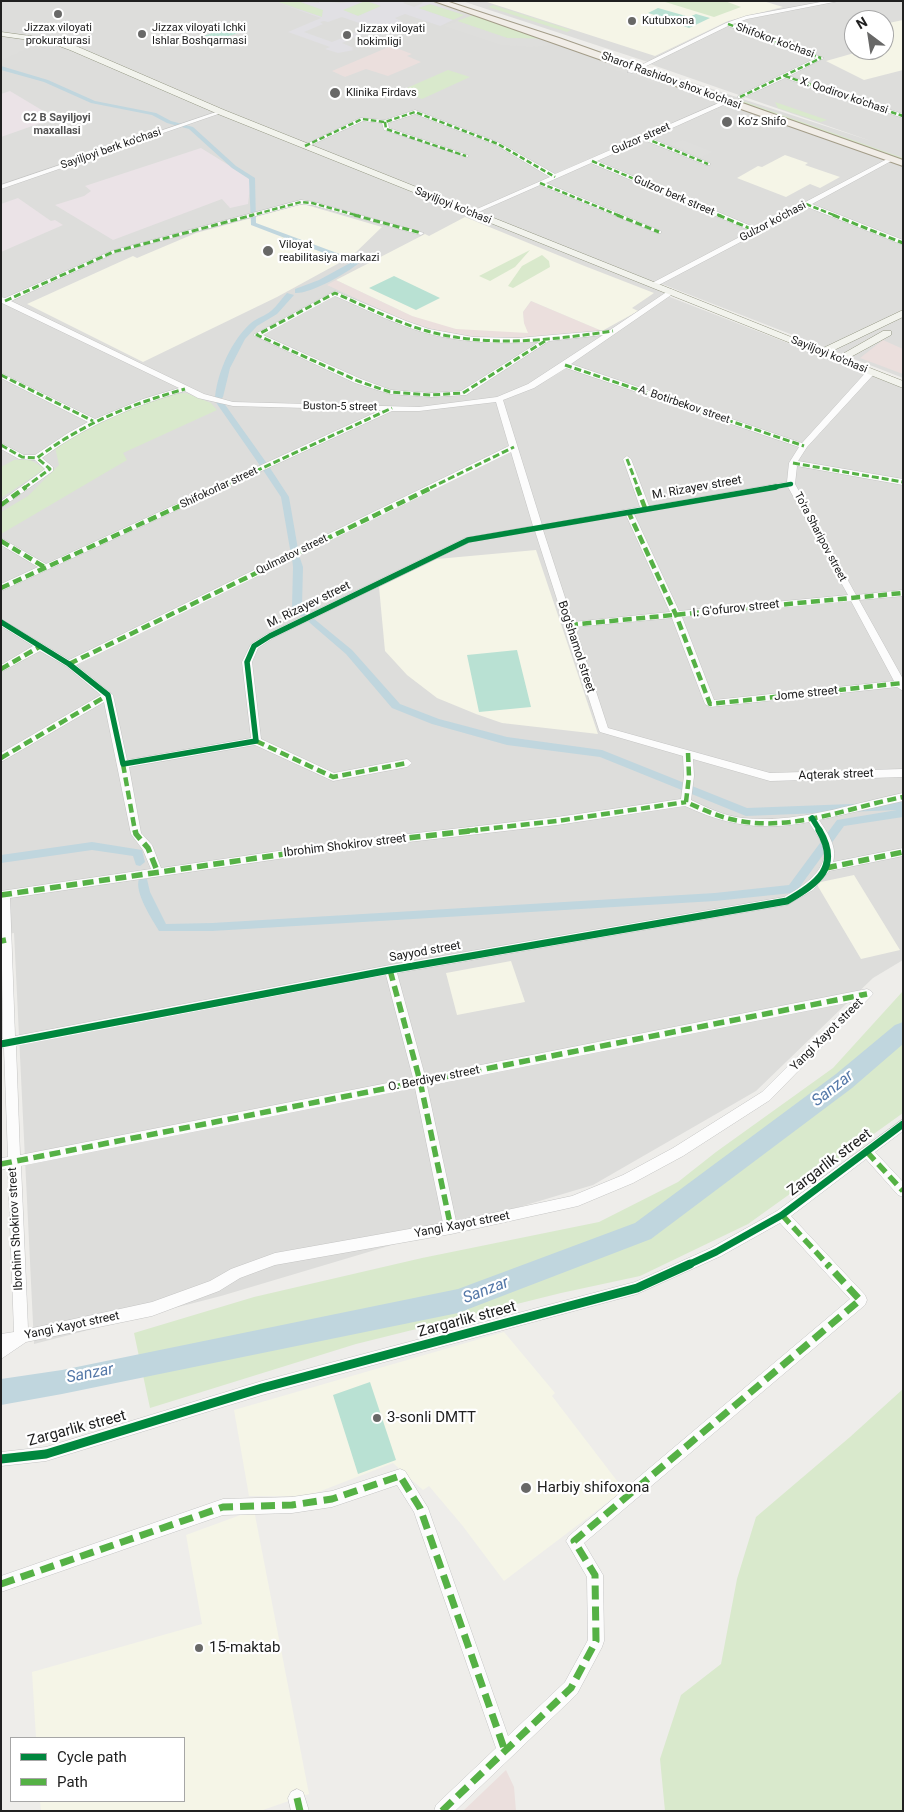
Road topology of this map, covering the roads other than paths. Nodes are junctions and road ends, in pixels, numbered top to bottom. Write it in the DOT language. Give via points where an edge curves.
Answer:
graph roads {
  1 [pos="438,1"];
  2 [pos="459,1"];
  3 [pos="836,1"];
  4 [pos="728,24"];
  5 [pos="1,34"];
  6 [pos="647,64"];
  7 [pos="634,70"];
  8 [pos="785,76"];
  9 [pos="706,85"];
  10 [pos="693,89"];
  11 [pos="740,97"];
  12 [pos="728,101"];
  13 [pos="221,112"];
  14 [pos="903,116"];
  15 [pos="385,122"];
  16 [pos="645,138"];
  17 [pos="305,146"];
  18 [pos="903,155"];
  19 [pos="466,156"];
  20 [pos="891,159"];
  21 [pos="592,161"];
  22 [pos="903,163"];
  23 [pos="708,164"];
  24 [pos="555,177"];
  25 [pos="540,183"];
  26 [pos="1,187"];
  27 [pos="806,204"];
  28 [pos="472,214"];
  29 [pos="756,231"];
  30 [pos="659,232"];
  31 [pos="422,233"];
  32 [pos="903,243"];
  33 [pos="656,285"];
  34 [pos="671,291"];
  35 [pos="3,300"];
  36 [pos="903,313"];
  37 [pos="903,324"];
  38 [pos="613,332"];
  39 [pos="545,341"];
  40 [pos="822,352"];
  41 [pos="840,359"];
  42 [pos="564,365"];
  43 [pos="871,372"];
  44 [pos="1,375"];
  45 [pos="903,384"];
  46 [pos="185,389"];
  47 [pos="499,399"];
  48 [pos="392,408"];
  49 [pos="93,421"];
  50 [pos="1,446"];
  51 [pos="804,446"];
  52 [pos="514,447"];
  53 [pos="37,458"];
  54 [pos="627,459"];
  55 [pos="793,463"];
  56 [pos="903,482"];
  57 [pos="791,484"];
  58 [pos="1,505"];
  59 [pos="645,508"];
  60 [pos="628,511"];
  61 [pos="538,527"];
  62 [pos="1,540"];
  63 [pos="46,568"];
  64 [pos="1,588"];
  65 [pos="903,593"];
  66 [pos="853,597"];
  67 [pos="676,615"];
  68 [pos="1,622"];
  69 [pos="569,625"];
  70 [pos="41,646"];
  71 [pos="69,664"];
  72 [pos="1,669"];
  73 [pos="902,685"];
  74 [pos="108,695"];
  75 [pos="256,741"];
  76 [pos="688,754"];
  77 [pos="1,758"];
  78 [pos="407,763"];
  79 [pos="123,764"];
  80 [pos="903,773"];
  81 [pos="770,777"];
  82 [pos="903,797"];
  83 [pos="687,798"];
  84 [pos="880,801"];
  85 [pos="833,812"];
  86 [pos="812,818"];
  87 [pos="903,852"];
  88 [pos="826,868"];
  89 [pos="158,873"];
  90 [pos="3,895"];
  91 [pos="4,941"];
  92 [pos="390,970"];
  93 [pos="867,994"];
  94 [pos="5,1043"];
  95 [pos="420,1081"];
  96 [pos="903,1124"];
  97 [pos="867,1152"];
  98 [pos="7,1163"];
  99 [pos="903,1191"];
  100 [pos="782,1215"];
  101 [pos="451,1228"];
  102 [pos="21,1338"];
  103 [pos="1,1341"];
  104 [pos="1,1352"];
  105 [pos="1,1460"];
  106 [pos="1,1584"];
  107 [pos="505,1751"];
  108 [pos="442,1811"];
  1 -- 7 [label="main road, Sharof Rashidov shox ko'chasi"];
  2 -- 6 [label="main road, Sharof Rashidov shox ko'chasi"];
  3 -- 4 [label="street"];
  4 -- 6 [label="street"];
  4 -- 8 [label="street, Shifokor ko'chasi" via="821,58"];
  5 -- 13 [label="main road, Sayiljoyi ko'chasi" via="52,41 73,48"];
  6 -- 7 [label="street"];
  6 -- 9 [label="main road, Sharof Rashidov shox ko'chasi"];
  7 -- 10 [label="main road, Sharof Rashidov shox ko'chasi"];
  8 -- 11 [label="street, Shifokor ko'chasi"];
  8 -- 14 [label="street, X. Qodirov ko'chasi"];
  9 -- 10 [label="main road" via="692,84"];
  9 -- 11 [label="main road, Sharof Rashidov shox ko'chasi"];
  10 -- 12 [label="main road, Sharof Rashidov shox ko'chasi"];
  11 -- 18 [label="main road, Sharof Rashidov shox ko'chasi"];
  12 -- 16 [label="street, Gulzor street"];
  12 -- 20 [label="main road, Sharof Rashidov shox ko'chasi"];
  13 -- 17 [label="main road, Sayiljoyi ko'chasi"];
  13 -- 26 [label="street, Sayiljoyi berk ko'chasi"];
  15 -- 17 [label="street" via="362,119"];
  15 -- 19 [label="street" via="386,129"];
  15 -- 24 [label="street" via="415,112 498,144"];
  16 -- 21 [label="street, Gulzor street"];
  16 -- 23 [label="street"];
  17 -- 28 [label="main road, Sayiljoyi ko'chasi"];
  20 -- 22 [label="main road, Sharof Rashidov shox ko'chasi"];
  20 -- 27 [label="street, Gulzor ko'chasi"];
  21 -- 24 [label="street, Gulzor street"];
  21 -- 29 [label="street, Gulzor berk street"];
  24 -- 25 [label="street, Gulzor street"];
  25 -- 28 [label="street, Gulzor street"];
  25 -- 30 [label="street"];
  27 -- 29 [label="street, Gulzor ko'chasi"];
  27 -- 32 [label="street"];
  28 -- 33 [label="main road, Sayiljoyi ko'chasi"];
  29 -- 33 [label="street, Gulzor ko'chasi"];
  31 -- 35 [label="street" via="301,202 113,252"];
  33 -- 34 [label="main road, Sayiljoyi ko'chasi"];
  34 -- 38 [label="street, Buston-5 street"];
  34 -- 40 [label="main road, Sayiljoyi ko'chasi"];
  35 -- 46 [label="street, Buston-5 street"];
  36 -- 40 [label="main road"];
  37 -- 41 [label="main road"];
  38 -- 39 [label="street"];
  38 -- 42 [label="street, Buston-5 street"];
  39 -- 39 [label="street" via="482,341 426,330 334,292 257,336 390,392 432,395 463,393"];
  40 -- 41 [label="main road, Sayiljoyi ko'chasi"];
  41 -- 43 [label="main road, Sayiljoyi ko'chasi"];
  42 -- 47 [label="street, Buston-5 street" via="531,386"];
  42 -- 51 [label="street, A. Botirbekov street"];
  43 -- 45 [label="main road, Sayiljoyi ko'chasi"];
  43 -- 51 [label="street, To'ra Sharipov street"];
  44 -- 49 [label="street"];
  46 -- 48 [label="street, Buston-5 street" via="233,404"];
  46 -- 49 [label="street" via="150,398"];
  47 -- 48 [label="street, Buston-5 street" via="419,409"];
  47 -- 52 [label="street, Bog'shamol street"];
  48 -- 63 [label="street, Shifokorlar street"];
  49 -- 53 [label="street"];
  50 -- 53 [label="street" via="22,457"];
  51 -- 55 [label="street, To'ra Sharipov street"];
  52 -- 61 [label="street, Bog'shamol street"];
  52 -- 71 [label="street, Qulmatov street"];
  53 -- 58 [label="street" via="50,469"];
  54 -- 59 [label="street"];
  55 -- 56 [label="street"];
  55 -- 57 [label="street, To'ra Sharipov street"];
  57 -- 59 [label="street, M. Rizayev street"];
  57 -- 66 [label="street, To'ra Sharipov street"];
  59 -- 60 [label="street, M. Rizayev street"];
  60 -- 61 [label="street, M. Rizayev street"];
  60 -- 67 [label="street"];
  61 -- 69 [label="street, Bog'shamol street"];
  61 -- 75 [label="street, M. Rizayev street" via="468,540 254,646 247,662"];
  62 -- 63 [label="street"];
  63 -- 64 [label="street, Shifokorlar street"];
  65 -- 66 [label="street, I. G'ofurov street"];
  66 -- 67 [label="street, I. G'ofurov street"];
  66 -- 73 [label="street, To'ra Sharipov street"];
  67 -- 69 [label="street, I. G'ofurov street"];
  67 -- 73 [label="street, Jome street" via="710,704"];
  68 -- 70 [label="street"];
  69 -- 76 [label="street, Bog'shamol street" via="604,730"];
  70 -- 71 [label="street"];
  70 -- 72 [label="street"];
  71 -- 74 [label="street"];
  74 -- 77 [label="street"];
  74 -- 79 [label="street"];
  75 -- 78 [label="street" via="333,777"];
  75 -- 79 [label="street"];
  76 -- 81 [label="street, Bog'shamol street"];
  76 -- 83 [label="street"];
  79 -- 89 [label="street" via="136,834 148,848"];
  80 -- 81 [label="street, Aqterak street"];
  82 -- 84 [label="street"];
  83 -- 86 [label="street" via="702,811 742,823 766,824"];
  83 -- 89 [label="street, Ibrohim Shokirov street" via="557,821 348,844"];
  84 -- 85 [label="street"];
  85 -- 86 [label="street"];
  86 -- 88 [label="street" via="827,846"];
  87 -- 88 [label="street"];
  88 -- 92 [label="street, Sayyod street" via="800,894 787,901"];
  89 -- 90 [label="street, Ibrohim Shokirov street"];
  90 -- 91 [label="street, Ibrohim Shokirov street"];
  91 -- 94 [label="street, Ibrohim Shokirov street"];
  92 -- 94 [label="street, Sayyod street"];
  92 -- 95 [label="street"];
  93 -- 95 [label="street, O. Berdiyev street"];
  93 -- 101 [label="street, Yangi Xayot street" via="766,1096 678,1152 628,1179 573,1202"];
  94 -- 98 [label="street, Ibrohim Shokirov street"];
  95 -- 98 [label="street, O. Berdiyev street"];
  95 -- 101 [label="street"];
  96 -- 97 [label="street, Zargarlik street"];
  97 -- 99 [label="street"];
  97 -- 100 [label="street, Zargarlik street"];
  98 -- 102 [label="street, Ibrohim Shokirov street"];
  100 -- 105 [label="street, Zargarlik street" via="716,1252 637,1288 262,1388 46,1454"];
  100 -- 107 [label="street" via="860,1300 574,1541 595,1575 596,1641 571,1688"];
  101 -- 102 [label="street, Yangi Xayot street" via="276,1259 152,1309"];
  102 -- 103 [label="street, Yangi Xayot street"];
  102 -- 104 [label="street"];
  106 -- 107 [label="street" via="223,1507 292,1505 332,1499 400,1476 420,1508"];
  107 -- 108 [label="street"];
}
